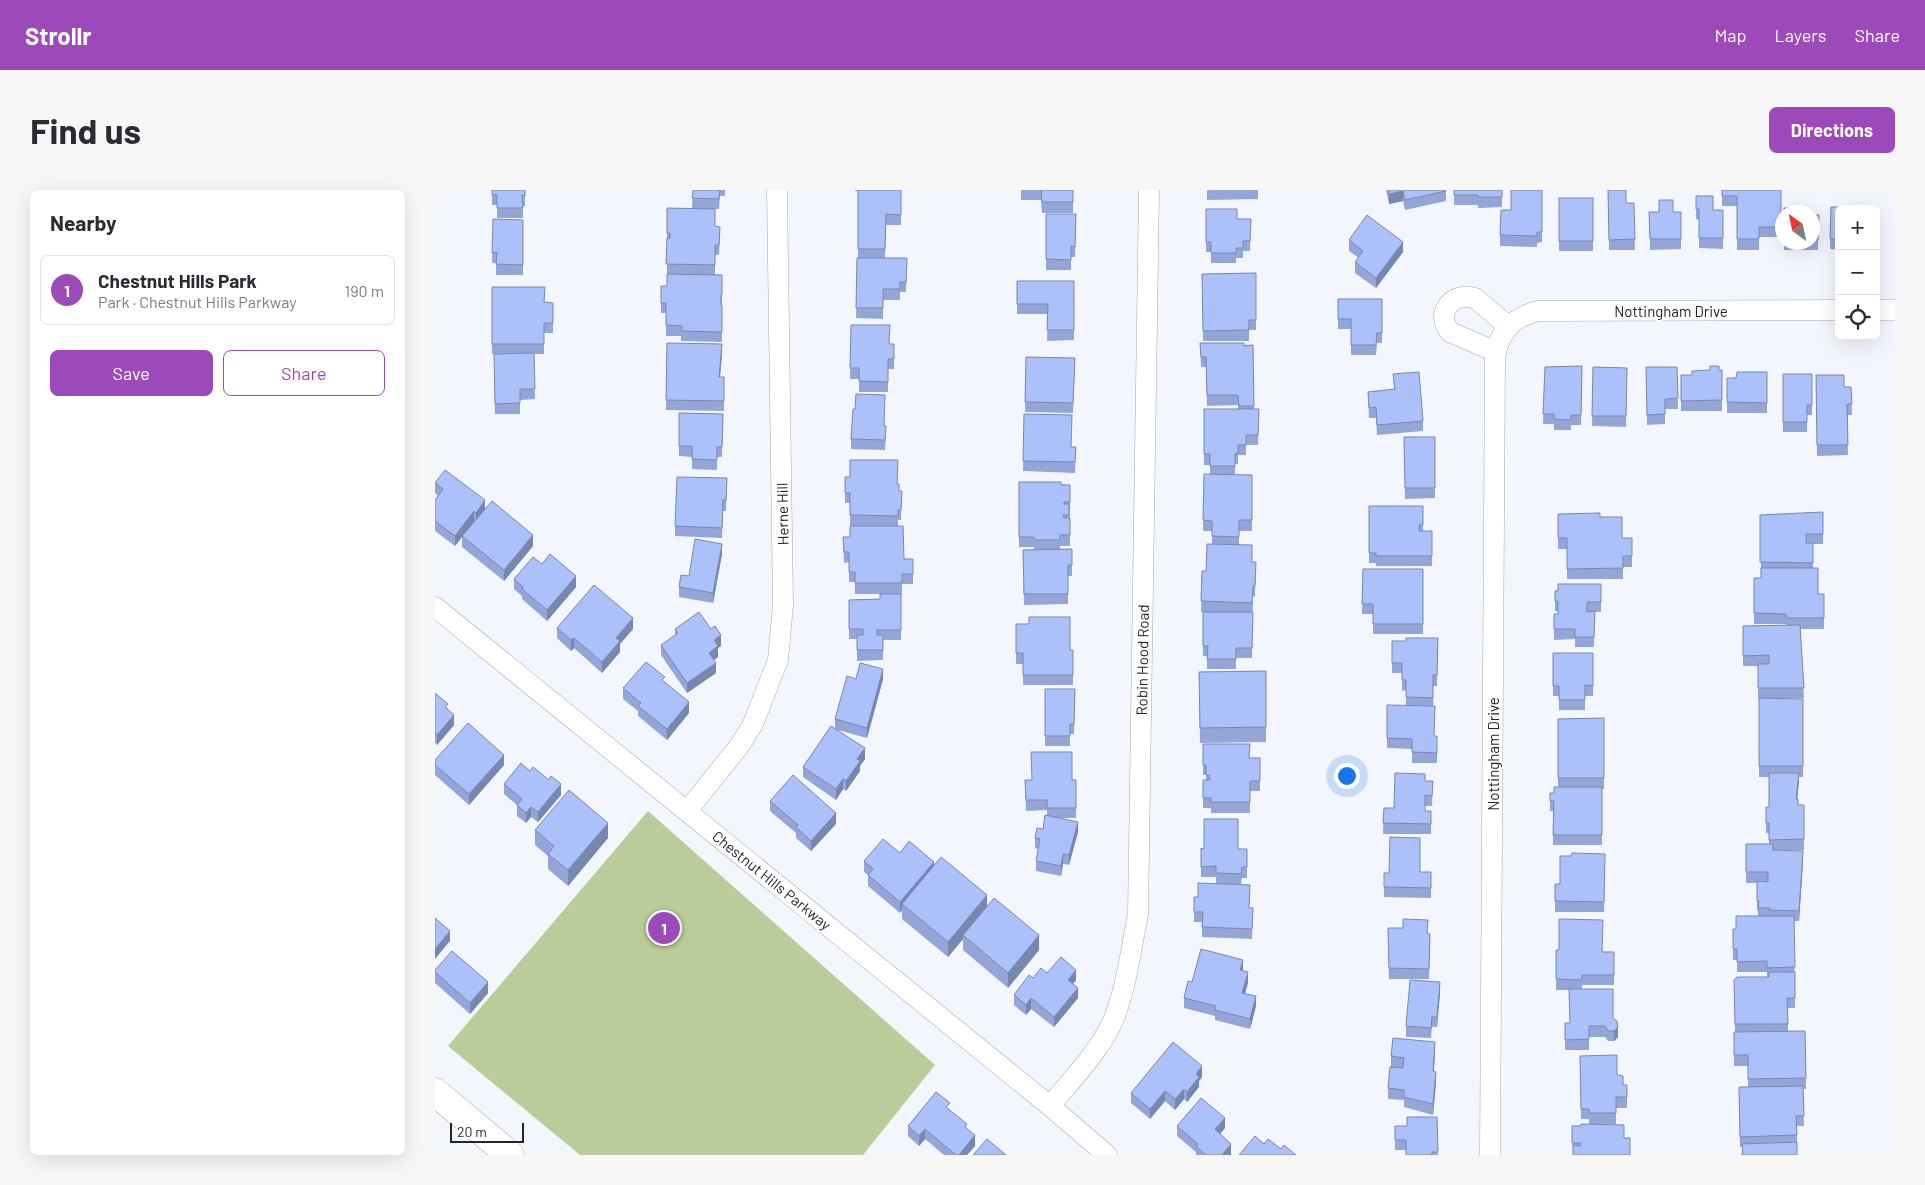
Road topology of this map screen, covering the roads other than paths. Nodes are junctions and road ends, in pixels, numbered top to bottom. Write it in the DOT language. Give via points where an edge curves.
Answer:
graph roads {
  1 [pos="777,190"];
  2 [pos="1149,190"];
  3 [pos="1835,310"];
  4 [pos="1880,310"];
  5 [pos="1895,310"];
  6 [pos="1508,326"];
  7 [pos="1496,352"];
  8 [pos="435,607"];
  9 [pos="687,811"];
  10 [pos="435,1092"];
  11 [pos="1050,1106"];
  12 [pos="510,1155"];
  13 [pos="1107,1155"];
  14 [pos="1490,1155"];
  1 -- 9 [label="street, Herne Hill" via="783,605 778,660 753,724"];
  2 -- 11 [label="street, Robin Hood Road" via="1138,915 1127,974 1114,1017 1100,1043"];
  3 -- 6 [label="street, Nottingham Drive" via="1538,311 1521,316"];
  4 -- 5 [label="street"];
  6 -- 7 [label="street, Nottingham Drive"];
  6 -- 7 [label="street" via="1475,298 1457,298 1447,306 1444,320 1450,332"];
  7 -- 14 [label="street, Nottingham Drive"];
  8 -- 9 [label="street, Chestnut Hills Parkway"];
  9 -- 11 [label="street, Chestnut Hills Parkway"];
  10 -- 12 [label="main road"];
  11 -- 13 [label="street, Chestnut Hills Parkway"];
}
